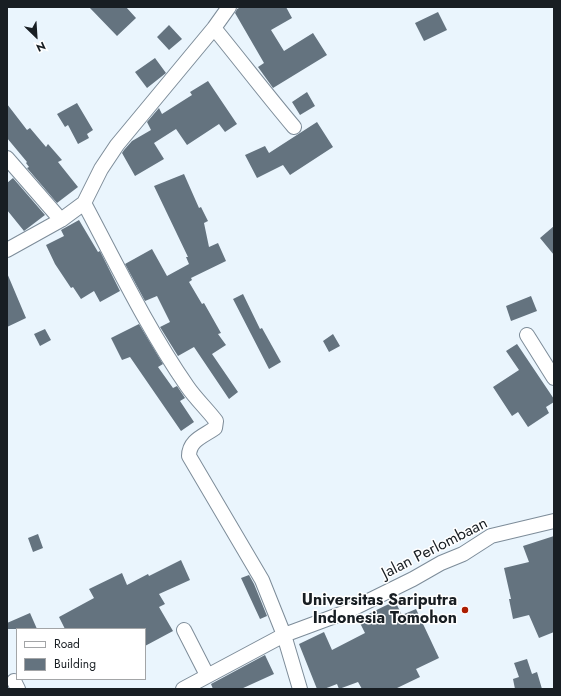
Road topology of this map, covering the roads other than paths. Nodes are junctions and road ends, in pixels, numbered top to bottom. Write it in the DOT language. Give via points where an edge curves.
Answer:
graph roads {
  1 [pos="230,7"];
  2 [pos="214,28"];
  3 [pos="294,127"];
  4 [pos="7,158"];
  5 [pos="84,203"];
  6 [pos="60,220"];
  7 [pos="7,250"];
  8 [pos="527,335"];
  9 [pos="554,378"];
  10 [pos="554,521"];
  11 [pos="184,630"];
  12 [pos="284,635"];
  13 [pos="207,675"];
  14 [pos="183,689"];
  15 [pos="300,689"];
  1 -- 2 [label="street"];
  2 -- 3 [label="street"];
  2 -- 5 [label="street" via="117,145 101,169"];
  4 -- 6 [label="street"];
  5 -- 6 [label="street"];
  5 -- 12 [label="street" via="126,286 160,343 188,388 216,421 215,428 193,443 189,456 262,580"];
  6 -- 7 [label="street"];
  8 -- 9 [label="street"];
  10 -- 12 [label="street, Jalan Perlombaan" via="491,536 463,554 353,609"];
  11 -- 13 [label="street"];
  12 -- 13 [label="street, Jalan Perlombaan"];
  12 -- 15 [label="street"];
  13 -- 14 [label="street, Jalan Perlombaan"];
}
